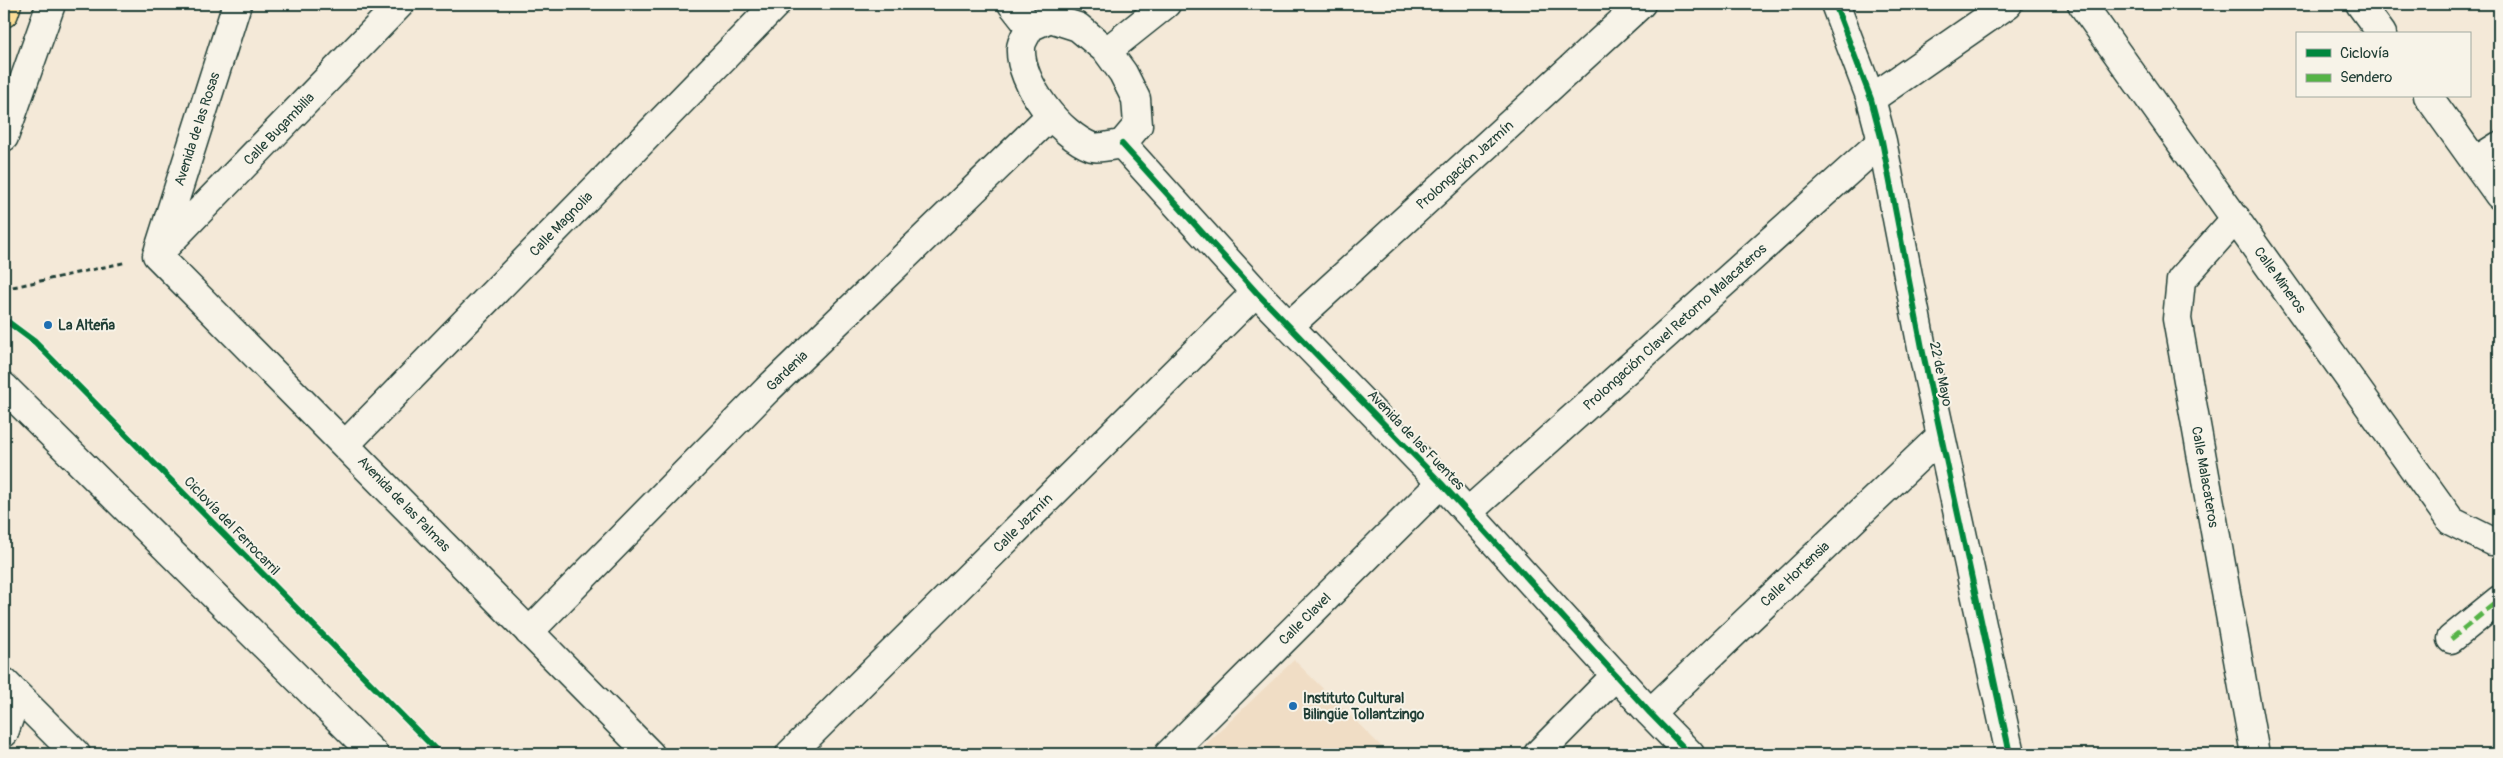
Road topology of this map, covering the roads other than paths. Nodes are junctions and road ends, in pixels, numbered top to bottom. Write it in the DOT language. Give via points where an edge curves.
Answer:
graph roads {
  1 [pos="7,4"];
  2 [pos="51,4"];
  3 [pos="237,4"];
  4 [pos="400,4"];
  5 [pos="776,4"];
  6 [pos="1012,4"];
  7 [pos="1166,4"];
  8 [pos="1641,4"];
  9 [pos="1835,4"];
  10 [pos="2008,4"];
  11 [pos="2082,4"];
  12 [pos="2360,4"];
  13 [pos="4,13"];
  14 [pos="1030,27"];
  15 [pos="2381,32"];
  16 [pos="1107,51"];
  17 [pos="1871,98"];
  18 [pos="2429,98"];
  19 [pos="1050,116"];
  20 [pos="4,137"];
  21 [pos="1882,141"];
  22 [pos="1122,144"];
  23 [pos="2499,146"];
  24 [pos="2475,161"];
  25 [pos="2499,196"];
  26 [pos="2236,218"];
  27 [pos="157,255"];
  28 [pos="1256,292"];
  29 [pos="1289,326"];
  30 [pos="4,387"];
  31 [pos="1941,436"];
  32 [pos="346,444"];
  33 [pos="1441,483"];
  34 [pos="1468,512"];
  35 [pos="2495,541"];
  36 [pos="2499,600"];
  37 [pos="529,632"];
  38 [pos="2451,640"];
  39 [pos="1616,675"];
  40 [pos="10,689"];
  41 [pos="1650,713"];
  42 [pos="4,733"];
  43 [pos="76,754"];
  44 [pos="374,754"];
  45 [pos="650,754"];
  46 [pos="790,754"];
  47 [pos="1169,754"];
  48 [pos="1538,754"];
  49 [pos="1690,754"];
  50 [pos="2010,754"];
  51 [pos="2255,754"];
  1 -- 13 [label="main road"];
  2 -- 20 [label="street"];
  3 -- 27 [label="street, Avenida de las Rosas"];
  4 -- 27 [label="street, Calle Bugambilia"];
  5 -- 32 [label="street, Calle Magnolia"];
  6 -- 14 [label="street"];
  7 -- 16 [label="street"];
  8 -- 29 [label="street, Prolongación Jazmín"];
  9 -- 17 [label="street, 22 de Mayo"];
  10 -- 17 [label="street"];
  11 -- 26 [label="street, Calle Mineros"];
  12 -- 15 [label="street"];
  14 -- 16 [label="street" via="1050,18 1078,27"];
  14 -- 19 [label="street" via="1020,47 1024,68"];
  16 -- 22 [label="street" via="1136,99 1138,125"];
  17 -- 21 [label="street, 22 de Mayo"];
  18 -- 24 [label="street"];
  19 -- 22 [label="street" via="1070,134 1093,147"];
  19 -- 37 [label="street, Gardenia" via="767,390"];
  21 -- 31 [label="street, 22 de Mayo"];
  21 -- 34 [label="street, Prolongación Clavel Retorno Malacateros"];
  22 -- 28 [label="street, Avenida de las Fuentes"];
  23 -- 24 [label="street"];
  24 -- 25 [label="street"];
  26 -- 35 [label="street, Calle Mineros" via="2451,521"];
  26 -- 51 [label="street, Calle Malacateros" via="2181,280 2177,318"];
  27 -- 32 [label="street, Avenida de las Palmas"];
  28 -- 29 [label="street, Avenida de las Fuentes"];
  28 -- 46 [label="street, Calle Jazmín"];
  29 -- 33 [label="street, Avenida de las Fuentes"];
  30 -- 44 [label="street"];
  31 -- 41 [label="street, Calle Hortensia"];
  31 -- 50 [label="street, 22 de Mayo"];
  32 -- 37 [label="street, Avenida de las Palmas"];
  33 -- 34 [label="street, Avenida de las Fuentes"];
  33 -- 47 [label="street, Calle Clavel"];
  34 -- 39 [label="street, Avenida de las Fuentes"];
  36 -- 38 [label="street"];
  37 -- 45 [label="street, Avenida de las Palmas"];
  39 -- 41 [label="street, Avenida de las Fuentes"];
  39 -- 48 [label="street"];
  40 -- 42 [label="street"];
  40 -- 43 [label="street"];
  41 -- 49 [label="street, Avenida de las Fuentes"];
}
